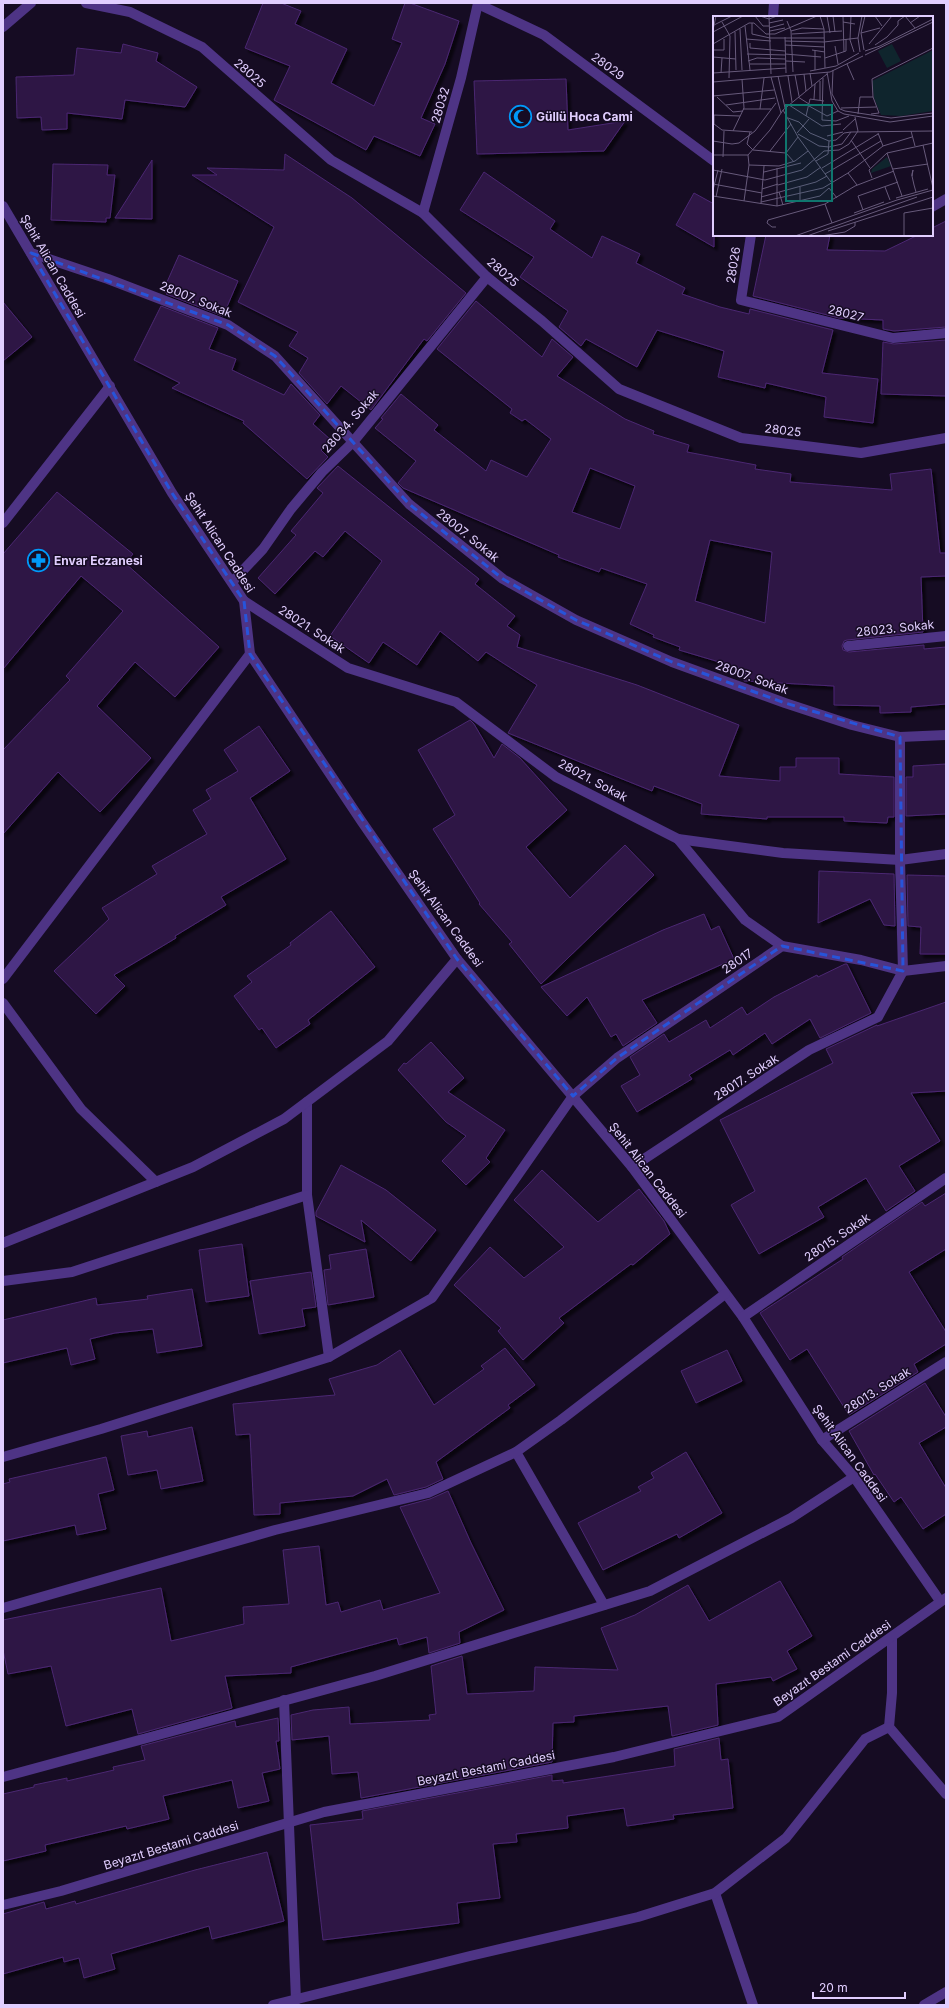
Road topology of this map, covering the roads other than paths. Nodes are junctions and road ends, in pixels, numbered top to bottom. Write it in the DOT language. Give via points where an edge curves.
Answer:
graph roads {
  1 [pos="31,3"];
  2 [pos="86,3"];
  3 [pos="774,3"];
  4 [pos="478,4"];
  5 [pos="773,16"];
  6 [pos="3,27"];
  7 [pos="713,160"];
  8 [pos="946,199"];
  9 [pos="3,206"];
  10 [pos="933,206"];
  11 [pos="423,213"];
  12 [pos="751,236"];
  13 [pos="31,253"];
  14 [pos="487,277"];
  15 [pos="741,300"];
  16 [pos="946,333"];
  17 [pos="110,386"];
  18 [pos="946,438"];
  19 [pos="353,442"];
  20 [pos="3,523"];
  21 [pos="232,582"];
  22 [pos="244,601"];
  23 [pos="946,636"];
  24 [pos="848,646"];
  25 [pos="250,654"];
  26 [pos="946,735"];
  27 [pos="900,737"];
  28 [pos="678,839"];
  29 [pos="946,854"];
  30 [pos="900,860"];
  31 [pos="782,946"];
  32 [pos="457,959"];
  33 [pos="946,966"];
  34 [pos="903,970"];
  35 [pos="3,979"];
  36 [pos="3,1002"];
  37 [pos="573,1096"];
  38 [pos="307,1102"];
  39 [pos="632,1167"];
  40 [pos="946,1178"];
  41 [pos="156,1182"];
  42 [pos="308,1195"];
  43 [pos="3,1243"];
  44 [pos="3,1281"];
  45 [pos="725,1294"];
  46 [pos="743,1317"];
  47 [pos="329,1357"];
  48 [pos="946,1362"];
  49 [pos="822,1440"];
  50 [pos="516,1452"];
  51 [pos="3,1457"];
  52 [pos="854,1477"];
  53 [pos="943,1599"];
  54 [pos="604,1605"];
  55 [pos="3,1608"];
  56 [pos="892,1637"];
  57 [pos="284,1700"];
  58 [pos="889,1727"];
  59 [pos="3,1777"];
  60 [pos="946,1794"];
  61 [pos="290,1823"];
  62 [pos="715,1893"];
  63 [pos="3,1906"];
  64 [pos="946,1992"];
  65 [pos="296,2000"];
  66 [pos="273,2005"];
  67 [pos="753,2005"];
  68 [pos="924,2005"];
  1 -- 6 [label="street"];
  2 -- 11 [label="street, 28025" via="130,12 202,47 331,160"];
  3 -- 5 [label="street"];
  4 -- 7 [label="street, 28029" via="544,35"];
  4 -- 11 [label="street, 28032" via="461,78"];
  8 -- 10 [label="street"];
  9 -- 13 [label="street, Şehit Alican Caddesi"];
  11 -- 14 [label="street, 28025"];
  12 -- 15 [label="street, 28026"];
  13 -- 17 [label="street, Şehit Alican Caddesi"];
  13 -- 19 [label="street, 28007. Sokak" via="108,279 228,325 275,356"];
  14 -- 18 [label="street, 28025" via="542,321 619,389 741,438 861,453"];
  14 -- 19 [label="street, 28034. Sokak"];
  15 -- 16 [label="street, 28027" via="893,338"];
  17 -- 20 [label="street"];
  17 -- 21 [label="street, Şehit Alican Caddesi" via="172,493"];
  19 -- 21 [label="street, 28034. Sokak" via="322,472 263,549"];
  19 -- 27 [label="street, 28007. Sokak" via="409,504 491,570 576,620 672,662 785,703 852,726"];
  21 -- 22 [label="street, Şehit Alican Caddesi"];
  22 -- 25 [label="street, Şehit Alican Caddesi"];
  22 -- 28 [label="street, 28021. Sokak" via="348,668 456,702 556,776"];
  23 -- 24 [label="street, 28023. Sokak"];
  25 -- 32 [label="street, Şehit Alican Caddesi"];
  25 -- 35 [label="street"];
  26 -- 27 [label="street, 28007. Sokak"];
  27 -- 30 [label="street"];
  28 -- 30 [label="street, 28021. Sokak" via="783,853"];
  28 -- 31 [label="street" via="745,920"];
  29 -- 30 [label="street, 28021. Sokak"];
  30 -- 34 [label="street"];
  31 -- 34 [label="street"];
  31 -- 37 [label="street, 28017" via="617,1058"];
  32 -- 37 [label="street, Şehit Alican Caddesi"];
  32 -- 38 [label="street" via="388,1041"];
  33 -- 34 [label="street"];
  34 -- 39 [label="street, 28017. Sokak" via="878,1017 809,1050"];
  36 -- 41 [label="street" via="81,1109"];
  37 -- 39 [label="street, Şehit Alican Caddesi"];
  37 -- 47 [label="street, 28017" via="432,1298"];
  38 -- 41 [label="street" via="284,1119 193,1167"];
  38 -- 42 [label="street"];
  39 -- 45 [label="street, Şehit Alican Caddesi"];
  40 -- 46 [label="street, 28015. Sokak"];
  41 -- 43 [label="street"];
  42 -- 44 [label="street" via="72,1272"];
  42 -- 47 [label="street"];
  45 -- 46 [label="street, Şehit Alican Caddesi"];
  45 -- 50 [label="street" via="562,1420"];
  46 -- 49 [label="street, Şehit Alican Caddesi"];
  47 -- 51 [label="street, 28017"];
  48 -- 49 [label="street, 28013. Sokak"];
  49 -- 52 [label="street, Şehit Alican Caddesi"];
  50 -- 54 [label="street"];
  50 -- 55 [label="street" via="428,1493 275,1530"];
  52 -- 53 [label="street, Şehit Alican Caddesi"];
  52 -- 54 [label="street" via="792,1518 650,1591"];
  53 -- 56 [label="street, Beyazıt Bestami Caddesi"];
  54 -- 57 [label="street" via="375,1676"];
  56 -- 58 [label="street"];
  56 -- 61 [label="street, Beyazıt Bestami Caddesi" via="778,1717 614,1757 324,1812"];
  57 -- 59 [label="street"];
  57 -- 61 [label="street"];
  58 -- 60 [label="street"];
  58 -- 62 [label="street" via="865,1739 786,1838"];
  61 -- 63 [label="street, Beyazıt Bestami Caddesi"];
  61 -- 65 [label="street"];
  62 -- 65 [label="street" via="638,1917"];
  62 -- 67 [label="street"];
  64 -- 68 [label="street"];
  65 -- 66 [label="street"];
}
